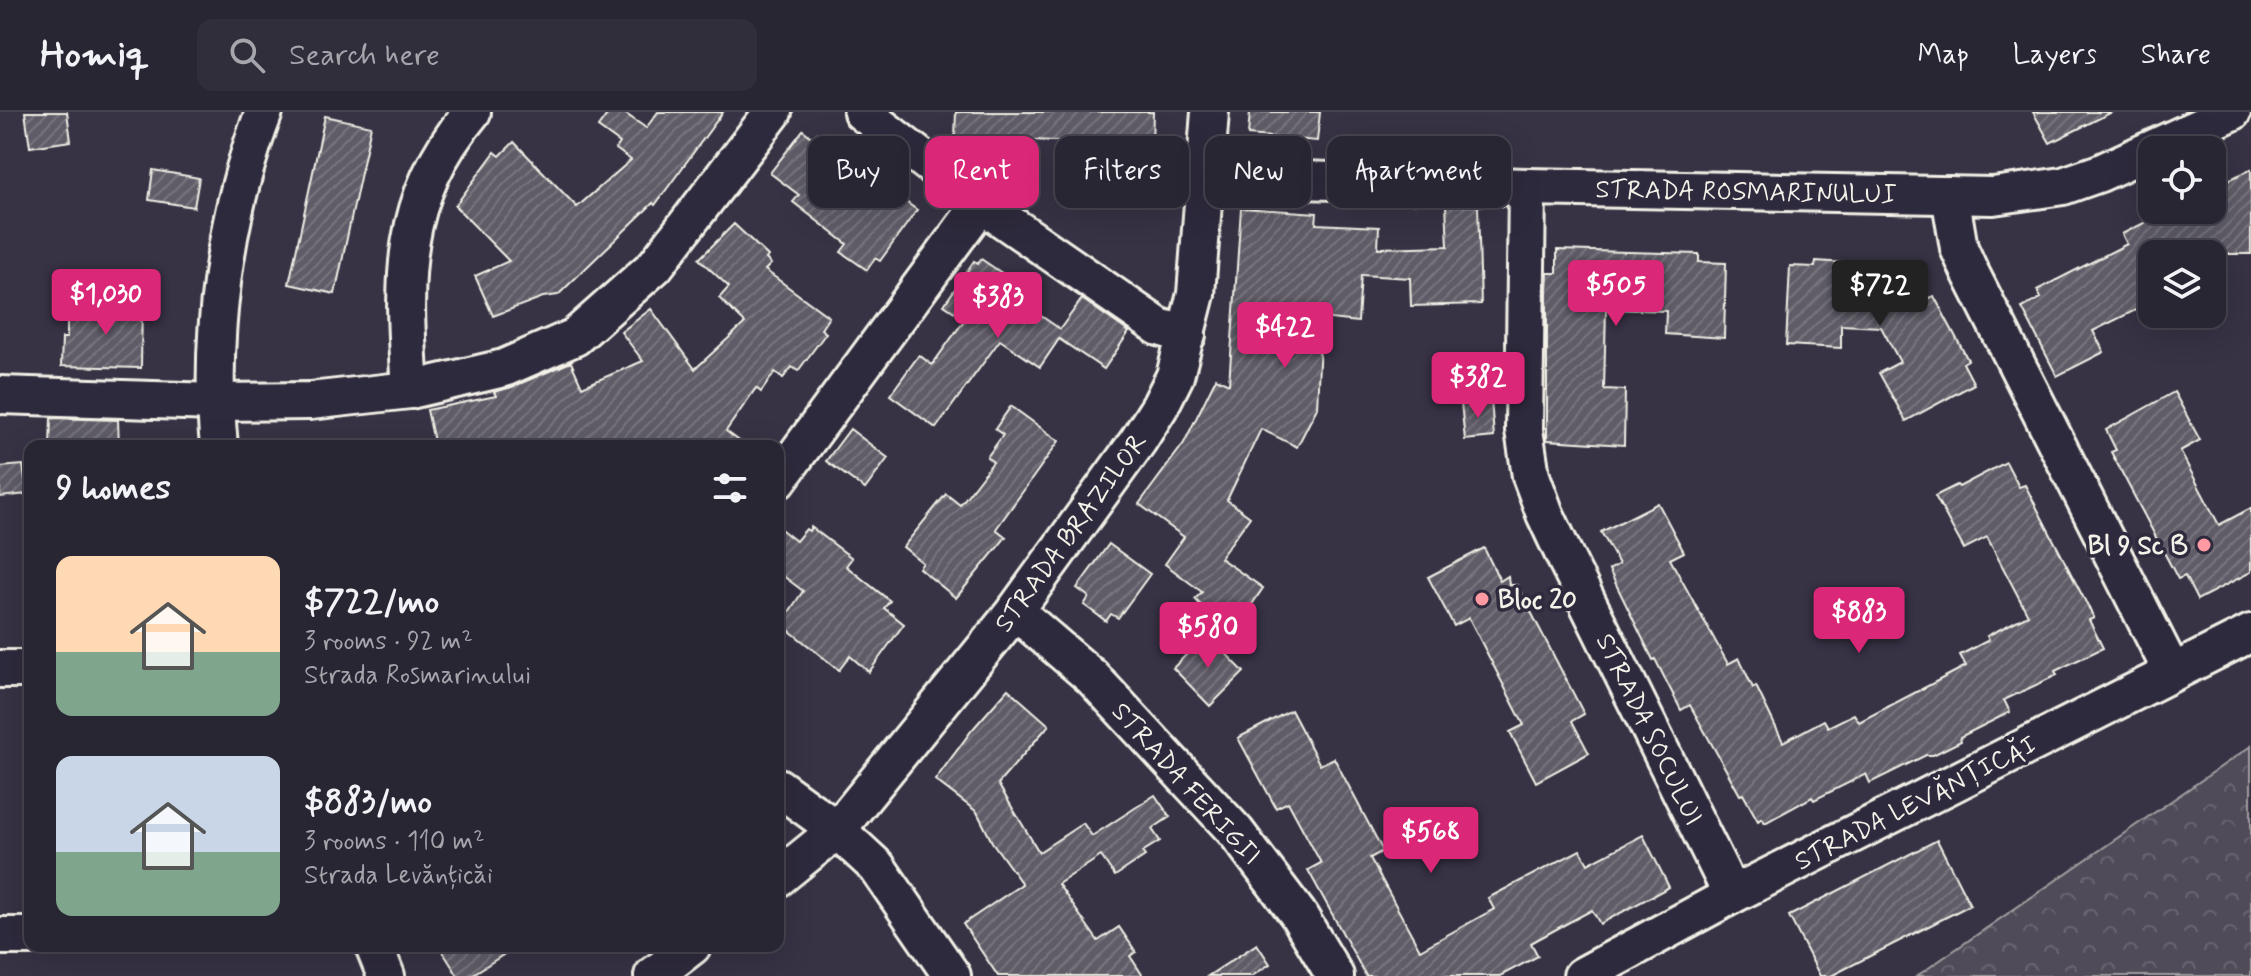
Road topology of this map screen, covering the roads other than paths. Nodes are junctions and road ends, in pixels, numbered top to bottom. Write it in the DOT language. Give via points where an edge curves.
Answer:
graph roads {
  1 [pos="264,112"];
  2 [pos="472,112"];
  3 [pos="773,112"];
  4 [pos="862,112"];
  5 [pos="1210,112"];
  6 [pos="2232,112"];
  7 [pos="1209,136"];
  8 [pos="925,161"];
  9 [pos="1311,180"];
  10 [pos="1527,187"];
  11 [pos="1950,195"];
  12 [pos="1205,203"];
  13 [pos="978,208"];
  14 [pos="987,208"];
  15 [pos="1187,335"];
  16 [pos="410,390"];
  17 [pos="0,395"];
  18 [pos="215,402"];
  19 [pos="218,440"];
  20 [pos="784,472"];
  21 [pos="1015,611"];
  22 [pos="2251,633"];
  23 [pos="0,669"];
  24 [pos="24,669"];
  25 [pos="2172,672"];
  26 [pos="784,791"];
  27 [pos="837,830"];
  28 [pos="784,873"];
  29 [pos="1732,895"];
  30 [pos="0,936"];
  31 [pos="24,936"];
  32 [pos="376,952"];
  33 [pos="684,952"];
  34 [pos="386,976"];
  35 [pos="653,976"];
  36 [pos="952,976"];
  37 [pos="1335,976"];
  38 [pos="1582,976"];
  1 -- 18 [label="street" via="248,152 232,225 220,308"];
  2 -- 16 [label="street" via="434,168 413,223 405,278"];
  3 -- 16 [label="street" via="655,266 575,337 504,368"];
  4 -- 8 [label="street"];
  5 -- 7 [label="street, STRADA BRAZILOR"];
  6 -- 11 [label="street, STRADA ROSMARINULUI" via="2063,186 1993,196"];
  9 -- 10 [label="street, STRADA ROSMARINULUI"];
  10 -- 11 [label="street, STRADA ROSMARINULUI"];
  10 -- 29 [label="street, STRADA SOCULUI" via="1524,430 1531,476 1560,547"];
  11 -- 25 [label="street" via="1959,248"];
  12 -- 15 [label="street, STRADA BRAZILOR"];
  13 -- 20 [label="street"];
  14 -- 15 [label="street" via="1159,327"];
  15 -- 21 [label="street, STRADA BRAZILOR" via="1175,376 1138,441"];
  16 -- 18 [label="street" via="310,401"];
  17 -- 18 [label="street"];
  18 -- 19 [label="street"];
  21 -- 27 [label="street, STRADA BRAZILOR"];
  21 -- 37 [label="street, STRADA FERIGII" via="1092,677 1236,832 1298,914"];
  22 -- 25 [label="street, STRADA LEVĂNȚICĂI"];
  23 -- 24 [label="street"];
  25 -- 29 [label="street, STRADA LEVĂNȚICĂI"];
  26 -- 27 [label="street"];
  27 -- 28 [label="street, STRADA BRAZILOR"];
  27 -- 36 [label="street" via="877,867"];
  29 -- 38 [label="street, STRADA LEVĂNȚICĂI"];
  30 -- 31 [label="street"];
  32 -- 34 [label="street"];
  33 -- 35 [label="street"];
}
